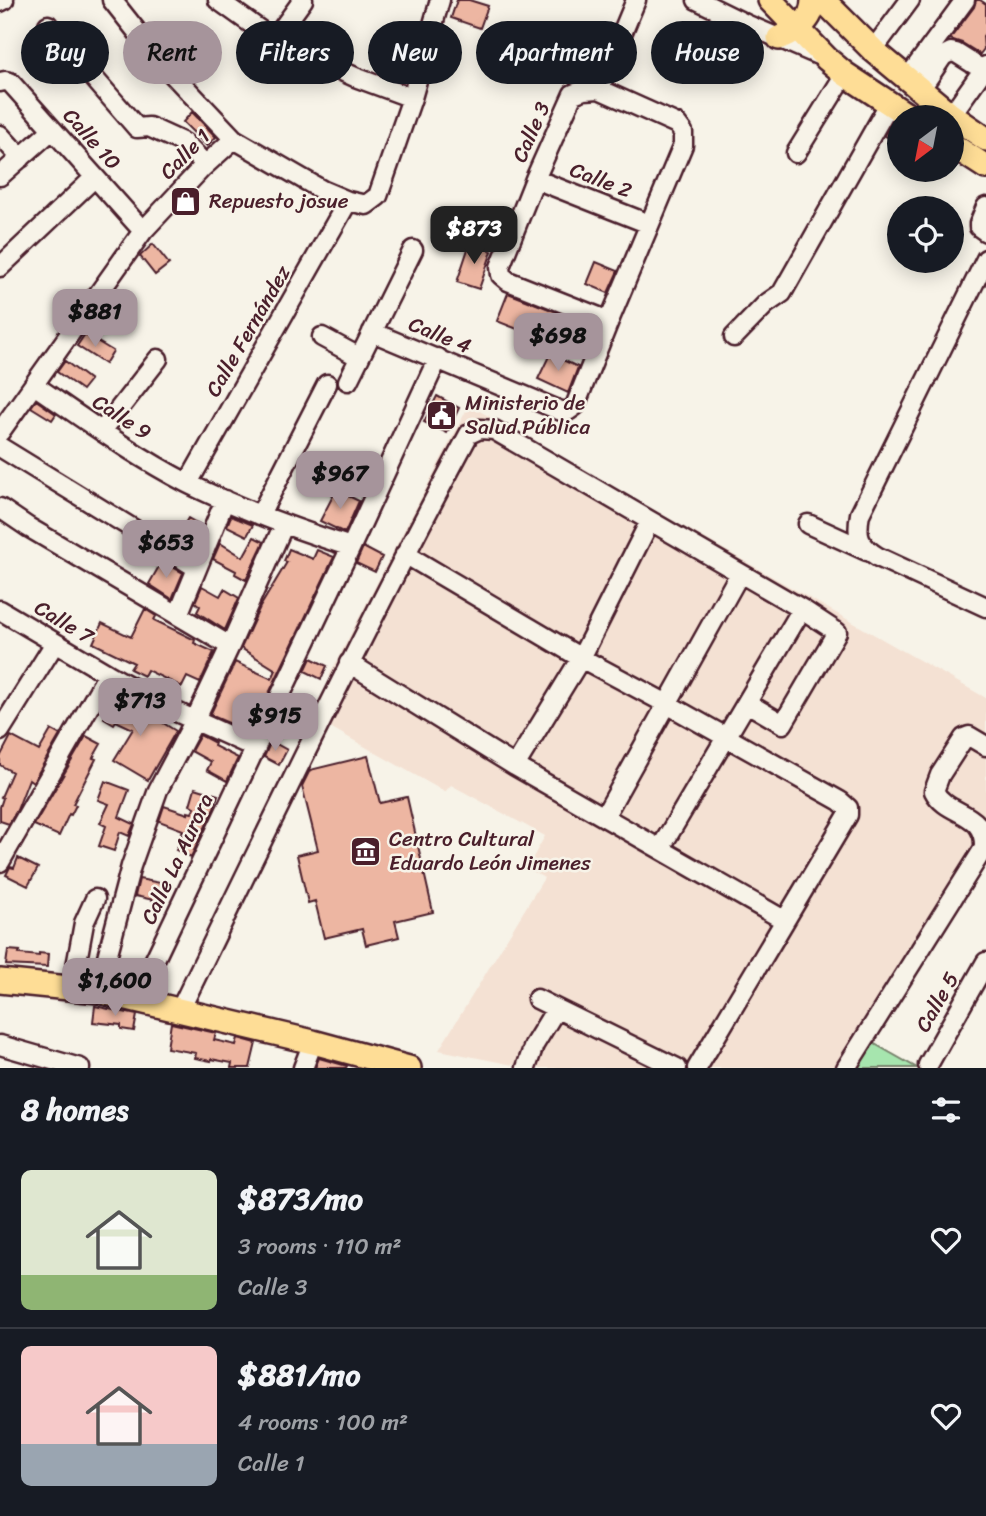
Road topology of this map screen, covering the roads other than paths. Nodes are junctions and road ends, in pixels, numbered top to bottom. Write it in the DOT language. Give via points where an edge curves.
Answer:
graph roads {
  1 [pos="112,0"];
  2 [pos="218,0"];
  3 [pos="303,0"];
  4 [pos="440,0"];
  5 [pos="636,0"];
  6 [pos="697,0"];
  7 [pos="770,0"];
  8 [pos="813,0"];
  9 [pos="822,0"];
  10 [pos="910,0"];
  11 [pos="965,0"];
  12 [pos="247,21"];
  13 [pos="288,21"];
  14 [pos="789,33"];
  15 [pos="873,50"];
  16 [pos="984,68"];
  17 [pos="845,74"];
  18 [pos="354,77"];
  19 [pos="2,81"];
  20 [pos="98,84"];
  21 [pos="914,84"];
  22 [pos="599,89"];
  23 [pos="412,98"];
  24 [pos="889,104"];
  25 [pos="939,105"];
  26 [pos="958,105"];
  27 [pos="964,124"];
  28 [pos="52,130"];
  29 [pos="0,135"];
  30 [pos="234,139"];
  31 [pos="986,139"];
  32 [pos="796,153"];
  33 [pos="964,153"];
  34 [pos="21,158"];
  35 [pos="205,164"];
  36 [pos="986,167"];
  37 [pos="0,176"];
  38 [pos="95,177"];
  39 [pos="535,179"];
  40 [pos="348,201"];
  41 [pos="986,207"];
  42 [pos="649,224"];
  43 [pos="143,231"];
  44 [pos="986,232"];
  45 [pos="413,250"];
  46 [pos="986,259"];
  47 [pos="0,267"];
  48 [pos="609,321"];
  49 [pos="372,332"];
  50 [pos="322,337"];
  51 [pos="734,337"];
  52 [pos="359,357"];
  53 [pos="158,359"];
  54 [pos="438,359"];
  55 [pos="348,381"];
  56 [pos="327,384"];
  57 [pos="34,385"];
  58 [pos="0,432"];
  59 [pos="102,432"];
  60 [pos="0,447"];
  61 [pos="188,483"];
  62 [pos="225,500"];
  63 [pos="0,508"];
  64 [pos="260,515"];
  65 [pos="650,521"];
  66 [pos="284,524"];
  67 [pos="808,524"];
  68 [pos="863,545"];
  69 [pos="351,547"];
  70 [pos="405,554"];
  71 [pos="197,568"];
  72 [pos="740,573"];
  73 [pos="986,607"];
  74 [pos="803,609"];
  75 [pos="0,610"];
  76 [pos="178,615"];
  77 [pos="55,643"];
  78 [pos="230,646"];
  79 [pos="581,658"];
  80 [pos="349,663"];
  81 [pos="108,674"];
  82 [pos="747,703"];
  83 [pos="667,704"];
  84 [pos="195,720"];
  85 [pos="0,730"];
  86 [pos="727,738"];
  87 [pos="986,746"];
  88 [pos="256,748"];
  89 [pos="515,766"];
  90 [pos="604,817"];
  91 [pos="982,819"];
  92 [pos="660,849"];
  93 [pos="0,862"];
  94 [pos="95,900"];
  95 [pos="784,920"];
  96 [pos="986,962"];
  97 [pos="0,981"];
  98 [pos="72,988"];
  99 [pos="98,991"];
  100 [pos="136,999"];
  101 [pos="537,999"];
  102 [pos="556,1009"];
  103 [pos="180,1010"];
  104 [pos="313,1042"];
  105 [pos="0,1045"];
  106 [pos="41,1063"];
  107 [pos="928,1065"];
  108 [pos="80,1068"];
  109 [pos="303,1068"];
  110 [pos="409,1068"];
  111 [pos="526,1068"];
  112 [pos="677,1068"];
  113 [pos="697,1068"];
  114 [pos="846,1068"];
  1 -- 30 [label="street" via="161,62"];
  2 -- 12 [label="street"];
  3 -- 13 [label="street"];
  4 -- 23 [label="street"];
  5 -- 22 [label="street"];
  6 -- 14 [label="street" via="748,25"];
  7 -- 14 [label="main road"];
  8 -- 14 [label="main road" via="806,22"];
  9 -- 15 [label="main road"];
  10 -- 15 [label="street"];
  11 -- 21 [label="street"];
  14 -- 17 [label="main road"];
  15 -- 21 [label="main road"];
  16 -- 21 [label="street" via="951,52"];
  16 -- 26 [label="street"];
  17 -- 24 [label="main road"];
  17 -- 32 [label="street"];
  18 -- 23 [label="street"];
  19 -- 28 [label="street, Calle 10" via="10,82"];
  20 -- 35 [label="street" via="136,128 149,127 184,143"];
  21 -- 25 [label="main road"];
  22 -- 39 [label="street, Calle 3" via="573,94"];
  22 -- 42 [label="street" via="677,124 683,132 683,145"];
  23 -- 40 [label="street" via="378,196 366,205"];
  24 -- 51 [label="street" via="782,293"];
  27 -- 31 [label="main road"];
  28 -- 34 [label="street"];
  28 -- 38 [label="street, Calle 10"];
  29 -- 34 [label="street"];
  30 -- 35 [label="street, Calle 1"];
  30 -- 40 [label="street, Calle 1"];
  33 -- 36 [label="main road"];
  34 -- 37 [label="street"];
  35 -- 43 [label="street, Calle 1"];
  38 -- 43 [label="street, Calle 10"];
  38 -- 47 [label="street"];
  39 -- 42 [label="street, Calle 2"];
  39 -- 48 [label="street, Calle 3" via="500,267 501,275"];
  40 -- 61 [label="street, Calle Fernández"];
  41 -- 44 [label="street" via="979,227"];
  42 -- 48 [label="street"];
  43 -- 57 [label="street, Calle 1"];
  45 -- 49 [label="street"];
  46 -- 68 [label="street" via="860,514"];
  48 -- 54 [label="street, Calle 4" via="575,406 568,411"];
  49 -- 52 [label="street"];
  49 -- 54 [label="street, Calle 4"];
  50 -- 52 [label="street"];
  52 -- 55 [label="street"];
  53 -- 59 [label="street"];
  54 -- 69 [label="street, Calle La Aurora"];
  56 -- 64 [label="street"];
  57 -- 58 [label="street, Calle 1"];
  57 -- 59 [label="street, Calle 9"];
  59 -- 61 [label="street, Calle 9"];
  60 -- 71 [label="street"];
  61 -- 62 [label="street, Calle 9"];
  62 -- 64 [label="street"];
  62 -- 71 [label="street"];
  63 -- 76 [label="street"];
  64 -- 66 [label="street"];
  65 -- 70 [label="street" via="494,430 480,429 469,434"];
  65 -- 72 [label="street"];
  65 -- 79 [label="street"];
  66 -- 69 [label="street"];
  66 -- 78 [label="street"];
  67 -- 68 [label="street"];
  68 -- 73 [label="street" via="878,557"];
  69 -- 88 [label="street, Calle La Aurora"];
  70 -- 79 [label="street"];
  70 -- 80 [label="street"];
  71 -- 76 [label="street"];
  72 -- 74 [label="street"];
  72 -- 83 [label="street"];
  74 -- 82 [label="street"];
  74 -- 82 [label="street" via="837,632 783,724"];
  75 -- 77 [label="street, Calle 7"];
  76 -- 78 [label="street"];
  77 -- 81 [label="street, Calle 7"];
  77 -- 85 [label="street"];
  78 -- 84 [label="street"];
  79 -- 83 [label="street"];
  79 -- 89 [label="street"];
  80 -- 89 [label="street"];
  80 -- 103 [label="street"];
  81 -- 84 [label="street, Calle 7"];
  81 -- 93 [label="street"];
  82 -- 86 [label="street"];
  83 -- 86 [label="street"];
  83 -- 90 [label="street"];
  84 -- 88 [label="street, Calle 7"];
  84 -- 99 [label="street" via="153,802"];
  86 -- 92 [label="street"];
  86 -- 95 [label="street" via="848,808"];
  87 -- 91 [label="street" via="969,736 964,738 934,791 937,798"];
  88 -- 100 [label="street, Calle La Aurora"];
  89 -- 90 [label="street"];
  90 -- 92 [label="street"];
  91 -- 114 [label="street" via="984,848"];
  92 -- 95 [label="street"];
  94 -- 98 [label="street" via="84,923"];
  95 -- 113 [label="street"];
  96 -- 107 [label="street, Calle 5"];
  97 -- 98 [label="main road"];
  98 -- 99 [label="main road"];
  99 -- 100 [label="main road"];
  100 -- 103 [label="main road"];
  101 -- 102 [label="street"];
  102 -- 111 [label="street"];
  102 -- 112 [label="street"];
  103 -- 104 [label="main road"];
  104 -- 109 [label="street"];
  104 -- 110 [label="main road"];
  105 -- 106 [label="street"];
  106 -- 108 [label="street"];
}
